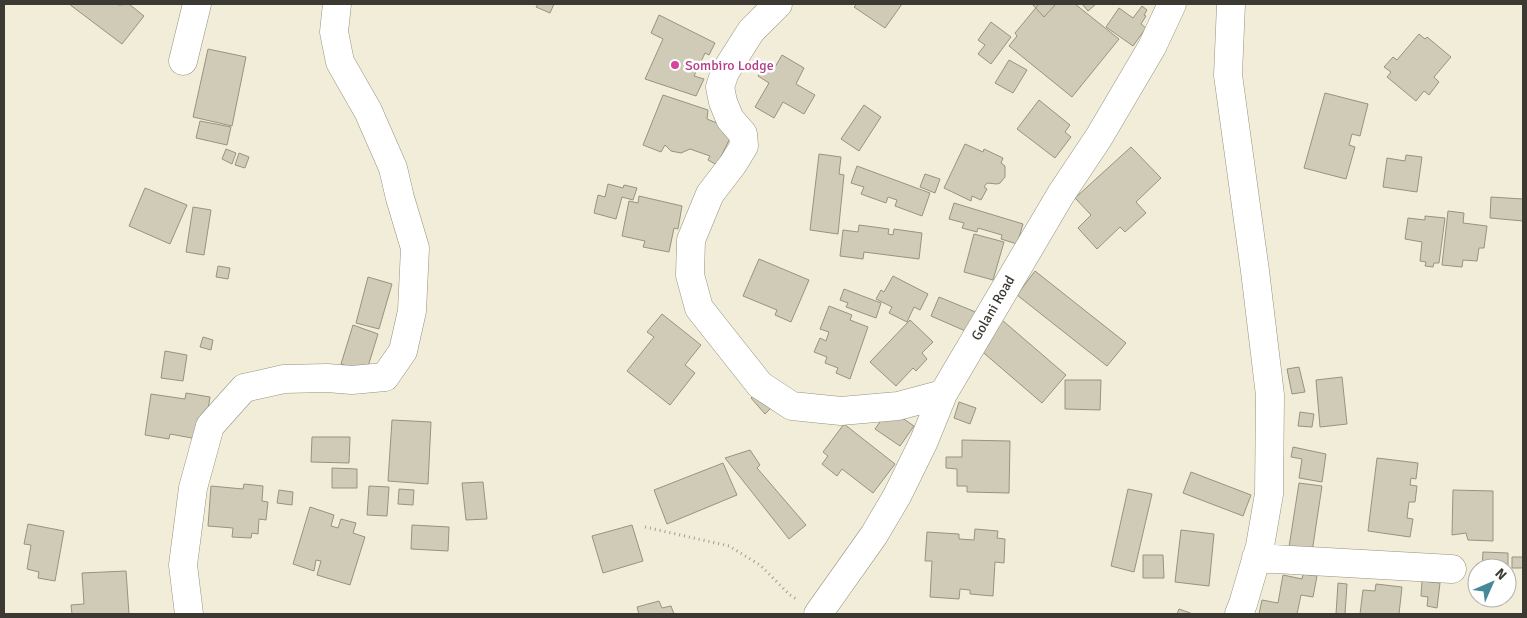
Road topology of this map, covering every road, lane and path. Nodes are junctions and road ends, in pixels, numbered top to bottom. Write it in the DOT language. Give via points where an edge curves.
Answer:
graph roads {
  1 [pos="197,4"];
  2 [pos="338,4"];
  3 [pos="778,4"];
  4 [pos="1172,4"];
  5 [pos="1231,4"];
  6 [pos="183,61"];
  7 [pos="943,394"];
  8 [pos="644,526"];
  9 [pos="1256,558"];
  10 [pos="1452,569"];
  11 [pos="818,613"];
  12 [pos="189,614"];
  13 [pos="1238,614"];
  1 -- 6 [label="street"];
  2 -- 12 [label="street" via="334,32 340,62 368,111 392,168 415,248 412,311 403,351 384,377 284,379 244,388 210,426 193,488 183,565"];
  3 -- 7 [label="street" via="751,31 725,72 720,87 730,119 743,134 744,146 710,194 691,240 690,275 699,308 760,385 792,406 841,411 898,406"];
  4 -- 7 [label="street, Golani Road" via="1152,47 1114,112 1060,194"];
  5 -- 9 [label="street" via="1228,75 1270,395 1269,494"];
  7 -- 11 [label="street, Golani Road" via="898,496"];
  8 -- 11 [label="path" via="729,546 760,566 790,595"];
  9 -- 10 [label="street"];
  9 -- 13 [label="street"];
}
